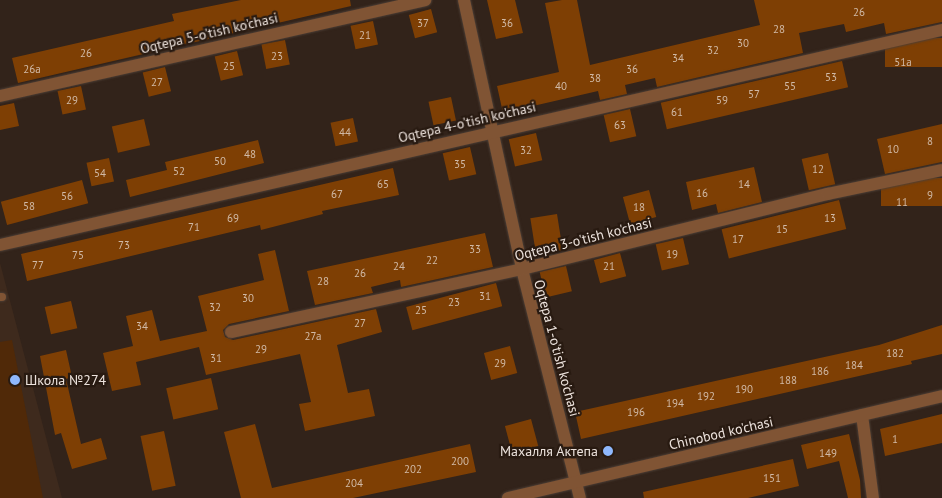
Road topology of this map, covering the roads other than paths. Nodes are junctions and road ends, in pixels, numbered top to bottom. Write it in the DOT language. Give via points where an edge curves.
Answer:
graph roads {
  1 [pos="425,0"];
  2 [pos="464,0"];
  3 [pos="942,30"];
  4 [pos="0,96"];
  5 [pos="492,132"];
  6 [pos="942,170"];
  7 [pos="0,245"];
  8 [pos="522,269"];
  9 [pos="231,332"];
  10 [pos="942,396"];
  11 [pos="862,415"];
  12 [pos="577,482"];
  13 [pos="508,498"];
  14 [pos="580,498"];
  15 [pos="874,498"];
  1 -- 4 [label="street, Oqtepa 5-o'tish ko'chasi"];
  2 -- 5 [label="street, Oqtepa 1-o'tish ko'chasi"];
  3 -- 5 [label="street, Oqtepa 4-o'tish ko'chasi"];
  5 -- 7 [label="street, Oqtepa 4-o'tish ko'chasi"];
  5 -- 8 [label="street, Oqtepa 1-o'tish ko'chasi"];
  6 -- 8 [label="street, Oqtepa 3-o'tish ko'chasi" via="828,194"];
  8 -- 9 [label="street, Oqtepa 3-o'tish ko'chasi"];
  8 -- 12 [label="street, Oqtepa 1-o'tish ko'chasi"];
  10 -- 11 [label="street, Chinobod ko'chasi"];
  11 -- 12 [label="street, Chinobod ko'chasi"];
  11 -- 15 [label="street"];
  12 -- 13 [label="street, Chinobod ko'chasi"];
  12 -- 14 [label="street, Oqtepa 1-o'tish ko'chasi"];
}
